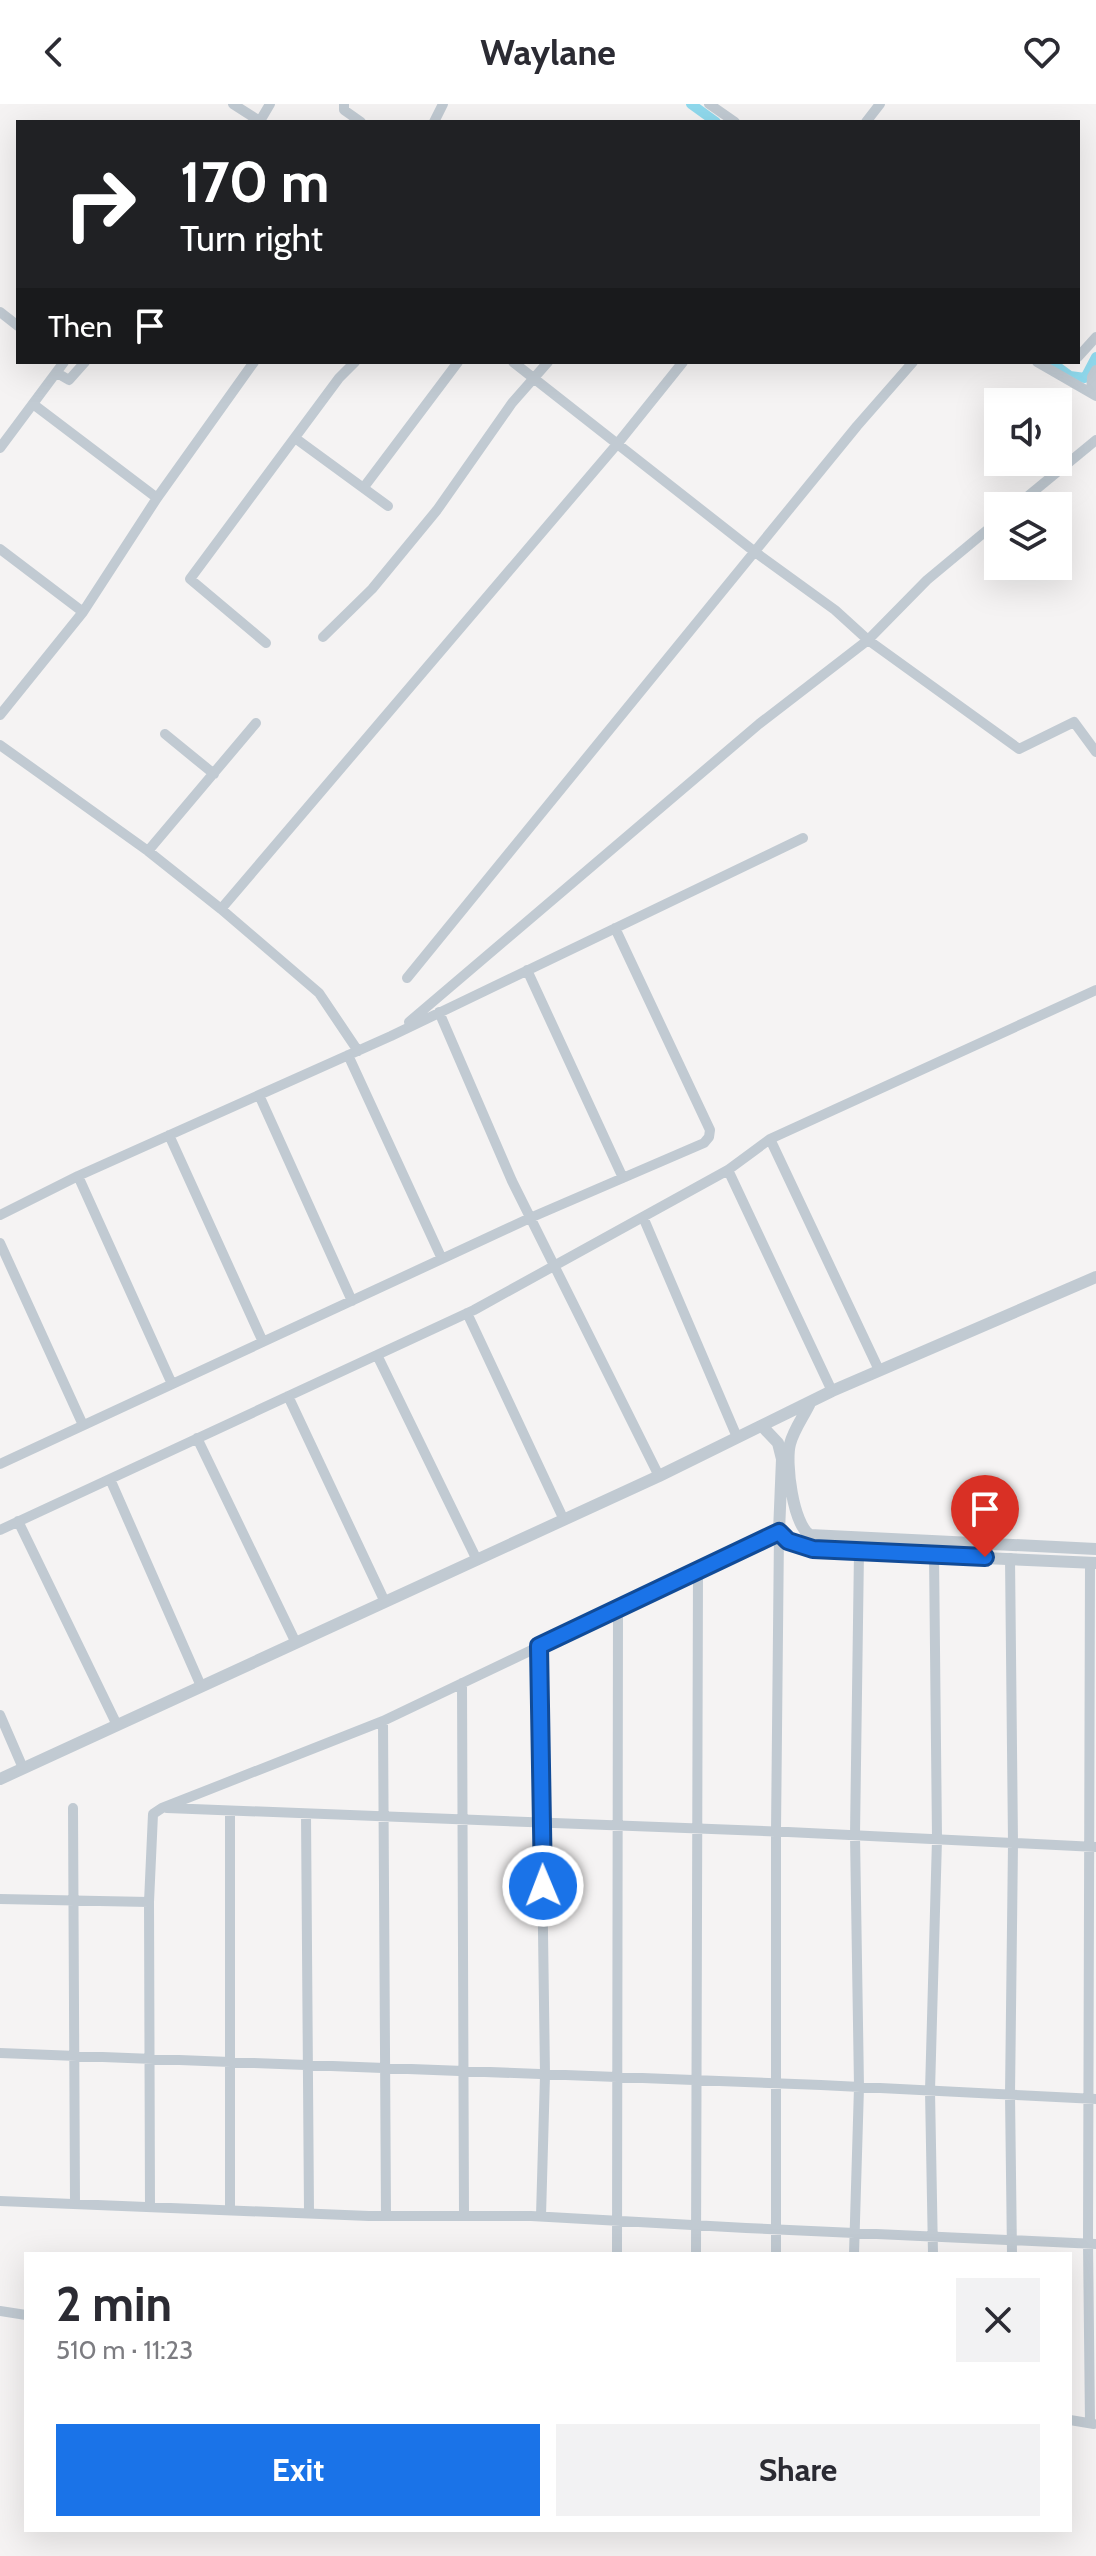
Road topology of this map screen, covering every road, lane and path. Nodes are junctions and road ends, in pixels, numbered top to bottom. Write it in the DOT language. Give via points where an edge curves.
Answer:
graph roads {
  1 [pos="233,104"];
  2 [pos="344,104"];
  3 [pos="709,104"];
  4 [pos="880,104"];
  5 [pos="258,120"];
  6 [pos="358,120"];
  7 [pos="732,120"];
  8 [pos="868,120"];
  9 [pos="1096,337"];
  10 [pos="1080,355"];
  11 [pos="63,364"];
  12 [pos="83,364"];
  13 [pos="253,364"];
  14 [pos="353,364"];
  15 [pos="456,364"];
  16 [pos="516,364"];
  17 [pos="546,364"];
  18 [pos="681,364"];
  19 [pos="911,364"];
  20 [pos="1040,364"];
  21 [pos="1096,370"];
  22 [pos="57,373"];
  23 [pos="534,378"];
  24 [pos="1093,394"];
  25 [pos="33,404"];
  26 [pos="295,438"];
  27 [pos="1096,440"];
  28 [pos="618,443"];
  29 [pos="0,448"];
  30 [pos="364,487"];
  31 [pos="1033,492"];
  32 [pos="157,498"];
  33 [pos="388,506"];
  34 [pos="984,533"];
  35 [pos="0,549"];
  36 [pos="755,552"];
  37 [pos="83,612"];
  38 [pos="323,637"];
  39 [pos="868,640"];
  40 [pos="266,643"];
  41 [pos="0,715"];
  42 [pos="256,723"];
  43 [pos="165,734"];
  44 [pos="0,745"];
  45 [pos="1096,752"];
  46 [pos="214,774"];
  47 [pos="803,838"];
  48 [pos="148,851"];
  49 [pos="221,909"];
  50 [pos="615,928"];
  51 [pos="527,970"];
  52 [pos="407,978"];
  53 [pos="1096,990"];
  54 [pos="439,1012"];
  55 [pos="391,1036"];
  56 [pos="353,1053"];
  57 [pos="259,1095"];
  58 [pos="169,1135"];
  59 [pos="770,1139"];
  60 [pos="728,1170"];
  61 [pos="78,1176"];
  62 [pos="623,1178"];
  63 [pos="0,1215"];
  64 [pos="643,1217"];
  65 [pos="530,1218"];
  66 [pos="0,1243"];
  67 [pos="442,1259"];
  68 [pos="554,1266"];
  69 [pos="1096,1277"];
  70 [pos="352,1301"];
  71 [pos="467,1313"];
  72 [pos="263,1342"];
  73 [pos="377,1355"];
  74 [pos="879,1370"];
  75 [pos="172,1384"];
  76 [pos="832,1391"];
  77 [pos="288,1396"];
  78 [pos="811,1402"];
  79 [pos="83,1425"];
  80 [pos="762,1426"];
  81 [pos="737,1437"];
  82 [pos="197,1438"];
  83 [pos="0,1464"];
  84 [pos="659,1476"];
  85 [pos="110,1479"];
  86 [pos="564,1520"];
  87 [pos="18,1521"];
  88 [pos="0,1530"];
  89 [pos="779,1532"];
  90 [pos="1096,1549"];
  91 [pos="859,1551"];
  92 [pos="934,1554"];
  93 [pos="1010,1558"];
  94 [pos="477,1560"];
  95 [pos="1093,1563"];
  96 [pos="698,1570"];
  97 [pos="385,1602"];
  98 [pos="618,1608"];
  99 [pos="296,1643"];
  100 [pos="539,1646"];
  101 [pos="462,1683"];
  102 [pos="201,1686"];
  103 [pos="0,1715"];
  104 [pos="383,1721"];
  105 [pos="117,1725"];
  106 [pos="23,1768"];
  107 [pos="0,1779"];
  108 [pos="73,1808"];
  109 [pos="162,1808"];
  110 [pos="230,1812"];
  111 [pos="306,1814"];
  112 [pos="384,1817"];
  113 [pos="464,1820"];
  114 [pos="543,1823"];
  115 [pos="620,1826"];
  116 [pos="698,1829"];
  117 [pos="776,1831"];
  118 [pos="855,1835"];
  119 [pos="937,1839"];
  120 [pos="1013,1843"];
  121 [pos="1093,1847"];
  122 [pos="0,1899"];
  123 [pos="73,1900"];
  124 [pos="149,1902"];
  125 [pos="0,2053"];
  126 [pos="73,2056"];
  127 [pos="151,2060"];
  128 [pos="231,2063"];
  129 [pos="308,2066"];
  130 [pos="385,2069"];
  131 [pos="465,2072"];
  132 [pos="545,2075"];
  133 [pos="617,2077"];
  134 [pos="697,2080"];
  135 [pos="777,2083"];
  136 [pos="859,2087"];
  137 [pos="930,2091"];
  138 [pos="1010,2095"];
  139 [pos="1092,2099"];
  140 [pos="0,2201"];
  141 [pos="75,2203"];
  142 [pos="150,2206"];
  143 [pos="230,2210"];
  144 [pos="309,2213"];
  145 [pos="386,2216"];
  146 [pos="464,2216"];
  147 [pos="541,2216"];
  148 [pos="617,2221"];
  149 [pos="696,2225"];
  150 [pos="776,2230"];
  151 [pos="854,2233"];
  152 [pos="934,2237"];
  153 [pos="1012,2240"];
  154 [pos="1092,2243"];
  155 [pos="617,2252"];
  156 [pos="696,2252"];
  157 [pos="776,2252"];
  158 [pos="854,2252"];
  159 [pos="933,2252"];
  160 [pos="1012,2252"];
  161 [pos="0,2311"];
  162 [pos="24,2315"];
  163 [pos="1072,2420"];
  164 [pos="1093,2424"];
  1 -- 5 [label="street"];
  2 -- 6 [label="street"];
  3 -- 7 [label="street"];
  4 -- 8 [label="street"];
  9 -- 10 [label="street"];
  11 -- 22 [label="street"];
  12 -- 22 [label="street" via="69,380"];
  13 -- 32 [label="street"];
  14 -- 26 [label="street"];
  15 -- 30 [label="street"];
  16 -- 23 [label="street"];
  17 -- 23 [label="street"];
  18 -- 28 [label="street"];
  19 -- 36 [label="street"];
  20 -- 24 [label="street"];
  21 -- 24 [label="street"];
  22 -- 25 [label="street"];
  23 -- 28 [label="street"];
  23 -- 38 [label="street" via="437,510 372,589"];
  25 -- 29 [label="street"];
  25 -- 32 [label="street"];
  26 -- 30 [label="street"];
  26 -- 40 [label="street" via="190,579"];
  27 -- 31 [label="street"];
  28 -- 36 [label="street"];
  28 -- 49 [label="street"];
  30 -- 33 [label="street"];
  32 -- 37 [label="street"];
  34 -- 39 [label="street"];
  35 -- 37 [label="street"];
  36 -- 39 [label="street"];
  36 -- 52 [label="street"];
  37 -- 41 [label="street"];
  39 -- 45 [label="street" via="1019,749 1074,722"];
  39 -- 55 [label="street" via="759,724"];
  42 -- 46 [label="street"];
  43 -- 46 [label="street"];
  44 -- 48 [label="street"];
  46 -- 48 [label="street"];
  47 -- 50 [label="street"];
  48 -- 49 [label="street"];
  49 -- 56 [label="street" via="319,993"];
  50 -- 51 [label="street"];
  50 -- 62 [label="street" via="710,1130 704,1143"];
  51 -- 54 [label="street"];
  51 -- 62 [label="street"];
  53 -- 59 [label="street"];
  54 -- 55 [label="street"];
  54 -- 65 [label="street"];
  55 -- 56 [label="street"];
  56 -- 57 [label="street"];
  56 -- 67 [label="street"];
  57 -- 58 [label="street"];
  57 -- 70 [label="street"];
  58 -- 61 [label="street"];
  58 -- 72 [label="street"];
  59 -- 60 [label="street"];
  59 -- 74 [label="street"];
  60 -- 64 [label="street"];
  60 -- 76 [label="street"];
  61 -- 63 [label="street"];
  61 -- 75 [label="street"];
  62 -- 65 [label="street"];
  64 -- 68 [label="street"];
  64 -- 81 [label="street"];
  65 -- 67 [label="street"];
  65 -- 68 [label="street"];
  66 -- 79 [label="street"];
  67 -- 70 [label="street"];
  68 -- 71 [label="street"];
  68 -- 84 [label="street"];
  69 -- 74 [label="street"];
  70 -- 72 [label="street"];
  71 -- 73 [label="street"];
  71 -- 86 [label="street"];
  72 -- 75 [label="street"];
  73 -- 77 [label="street"];
  73 -- 94 [label="street"];
  74 -- 76 [label="street"];
  75 -- 79 [label="street"];
  76 -- 78 [label="street"];
  77 -- 82 [label="street"];
  77 -- 97 [label="street"];
  78 -- 80 [label="street"];
  78 -- 90 [label="street" via="789,1454 798,1517 810,1535"];
  79 -- 83 [label="street"];
  80 -- 81 [label="street"];
  80 -- 89 [label="street" via="778,1443 782,1459"];
  81 -- 84 [label="street"];
  82 -- 85 [label="street"];
  82 -- 99 [label="street"];
  84 -- 86 [label="street"];
  85 -- 87 [label="street"];
  85 -- 102 [label="street"];
  86 -- 94 [label="street"];
  87 -- 88 [label="street"];
  87 -- 105 [label="street"];
  89 -- 91 [label="street" via="806,1548"];
  89 -- 96 [label="street"];
  89 -- 117 [label="street"];
  91 -- 92 [label="street"];
  91 -- 118 [label="street"];
  92 -- 93 [label="street"];
  92 -- 119 [label="street"];
  93 -- 95 [label="street"];
  93 -- 120 [label="street"];
  94 -- 97 [label="street"];
  95 -- 121 [label="street"];
  96 -- 98 [label="street"];
  96 -- 116 [label="street"];
  97 -- 99 [label="street"];
  98 -- 100 [label="street"];
  98 -- 115 [label="street"];
  99 -- 102 [label="street"];
  100 -- 101 [label="street"];
  100 -- 114 [label="street"];
  101 -- 104 [label="street"];
  101 -- 113 [label="street"];
  102 -- 105 [label="street"];
  103 -- 106 [label="street"];
  104 -- 109 [label="street"];
  104 -- 112 [label="street"];
  105 -- 106 [label="street"];
  106 -- 107 [label="street"];
  108 -- 123 [label="street"];
  109 -- 110 [label="street"];
  109 -- 124 [label="street" via="151,1818"];
  110 -- 111 [label="street"];
  110 -- 128 [label="street"];
  111 -- 112 [label="street"];
  111 -- 129 [label="street"];
  112 -- 113 [label="street"];
  112 -- 130 [label="street"];
  113 -- 114 [label="street"];
  113 -- 131 [label="street"];
  114 -- 115 [label="street"];
  114 -- 132 [label="street"];
  115 -- 116 [label="street"];
  115 -- 133 [label="street"];
  116 -- 117 [label="street"];
  116 -- 134 [label="street"];
  117 -- 118 [label="street"];
  117 -- 135 [label="street"];
  118 -- 119 [label="street"];
  118 -- 136 [label="street"];
  119 -- 120 [label="street"];
  119 -- 137 [label="street"];
  120 -- 121 [label="street"];
  120 -- 138 [label="street"];
  121 -- 139 [label="street"];
  122 -- 123 [label="street"];
  123 -- 124 [label="street"];
  123 -- 126 [label="street"];
  124 -- 127 [label="street"];
  125 -- 126 [label="street"];
  126 -- 127 [label="street"];
  126 -- 141 [label="street"];
  127 -- 128 [label="street"];
  127 -- 142 [label="street"];
  128 -- 129 [label="street"];
  128 -- 143 [label="street"];
  129 -- 130 [label="street"];
  129 -- 144 [label="street"];
  130 -- 131 [label="street"];
  130 -- 145 [label="street"];
  131 -- 132 [label="street"];
  131 -- 146 [label="street"];
  132 -- 133 [label="street"];
  132 -- 147 [label="street"];
  133 -- 134 [label="street"];
  133 -- 148 [label="street"];
  134 -- 135 [label="street"];
  134 -- 149 [label="street"];
  135 -- 136 [label="street"];
  135 -- 150 [label="street"];
  136 -- 137 [label="street"];
  136 -- 151 [label="street"];
  137 -- 138 [label="street"];
  137 -- 152 [label="street"];
  138 -- 139 [label="street"];
  138 -- 153 [label="street"];
  139 -- 154 [label="street"];
  140 -- 141 [label="street"];
  141 -- 142 [label="street"];
  142 -- 143 [label="street"];
  143 -- 144 [label="street"];
  144 -- 145 [label="street"];
  145 -- 146 [label="street"];
  146 -- 147 [label="street"];
  147 -- 148 [label="street"];
  148 -- 149 [label="street"];
  148 -- 155 [label="street"];
  149 -- 150 [label="street"];
  149 -- 156 [label="street"];
  150 -- 151 [label="street"];
  150 -- 157 [label="street"];
  151 -- 152 [label="street"];
  151 -- 158 [label="street"];
  152 -- 153 [label="street"];
  152 -- 159 [label="street"];
  153 -- 154 [label="street"];
  153 -- 160 [label="street"];
  154 -- 164 [label="street"];
  161 -- 162 [label="street"];
  163 -- 164 [label="street"];
}
